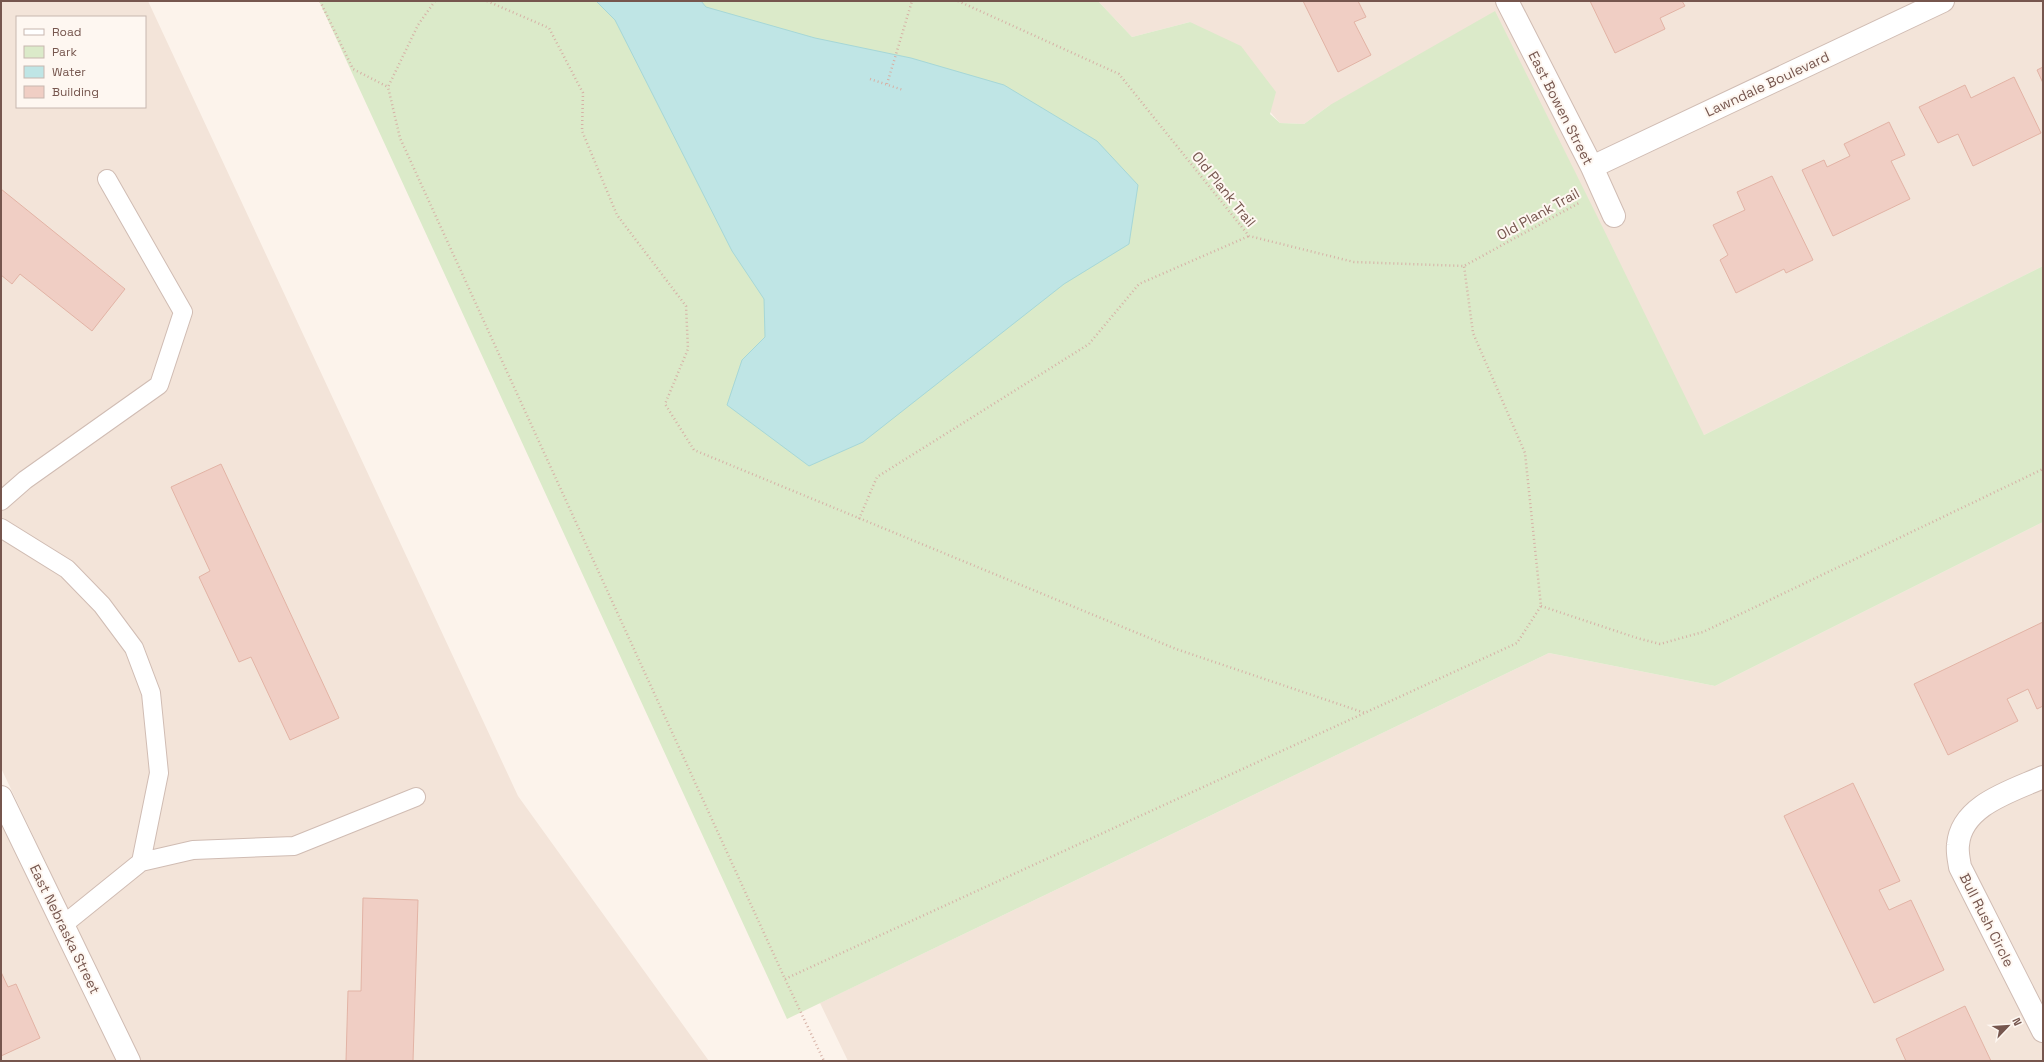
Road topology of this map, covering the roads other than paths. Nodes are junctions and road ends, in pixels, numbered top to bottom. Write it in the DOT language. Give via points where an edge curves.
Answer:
graph roads {
  1 [pos="1507,1"];
  2 [pos="1943,1"];
  3 [pos="1592,167"];
  4 [pos="108,179"];
  5 [pos="1614,216"];
  6 [pos="1,501"];
  7 [pos="1,528"];
  8 [pos="2043,777"];
  9 [pos="416,798"];
  10 [pos="4,811"];
  11 [pos="142,862"];
  12 [pos="63,925"];
  13 [pos="2043,1031"];
  14 [pos="129,1061"];
  1 -- 3 [label="street, East Bowen Street"];
  2 -- 3 [label="street, Lawndale Boulevard"];
  3 -- 5 [label="street, East Bowen Street"];
  4 -- 6 [label="lane" via="183,312 159,385 25,480"];
  7 -- 11 [label="lane" via="67,569 102,605 134,648 151,693 159,773"];
  8 -- 13 [label="street, Bull Rush Circle" via="1986,803 1965,822 1958,845 1960,867"];
  9 -- 11 [label="lane" via="294,846 193,850"];
  10 -- 12 [label="street, East Nebraska Street"];
  11 -- 12 [label="lane"];
  12 -- 14 [label="street, East Nebraska Street"];
}
